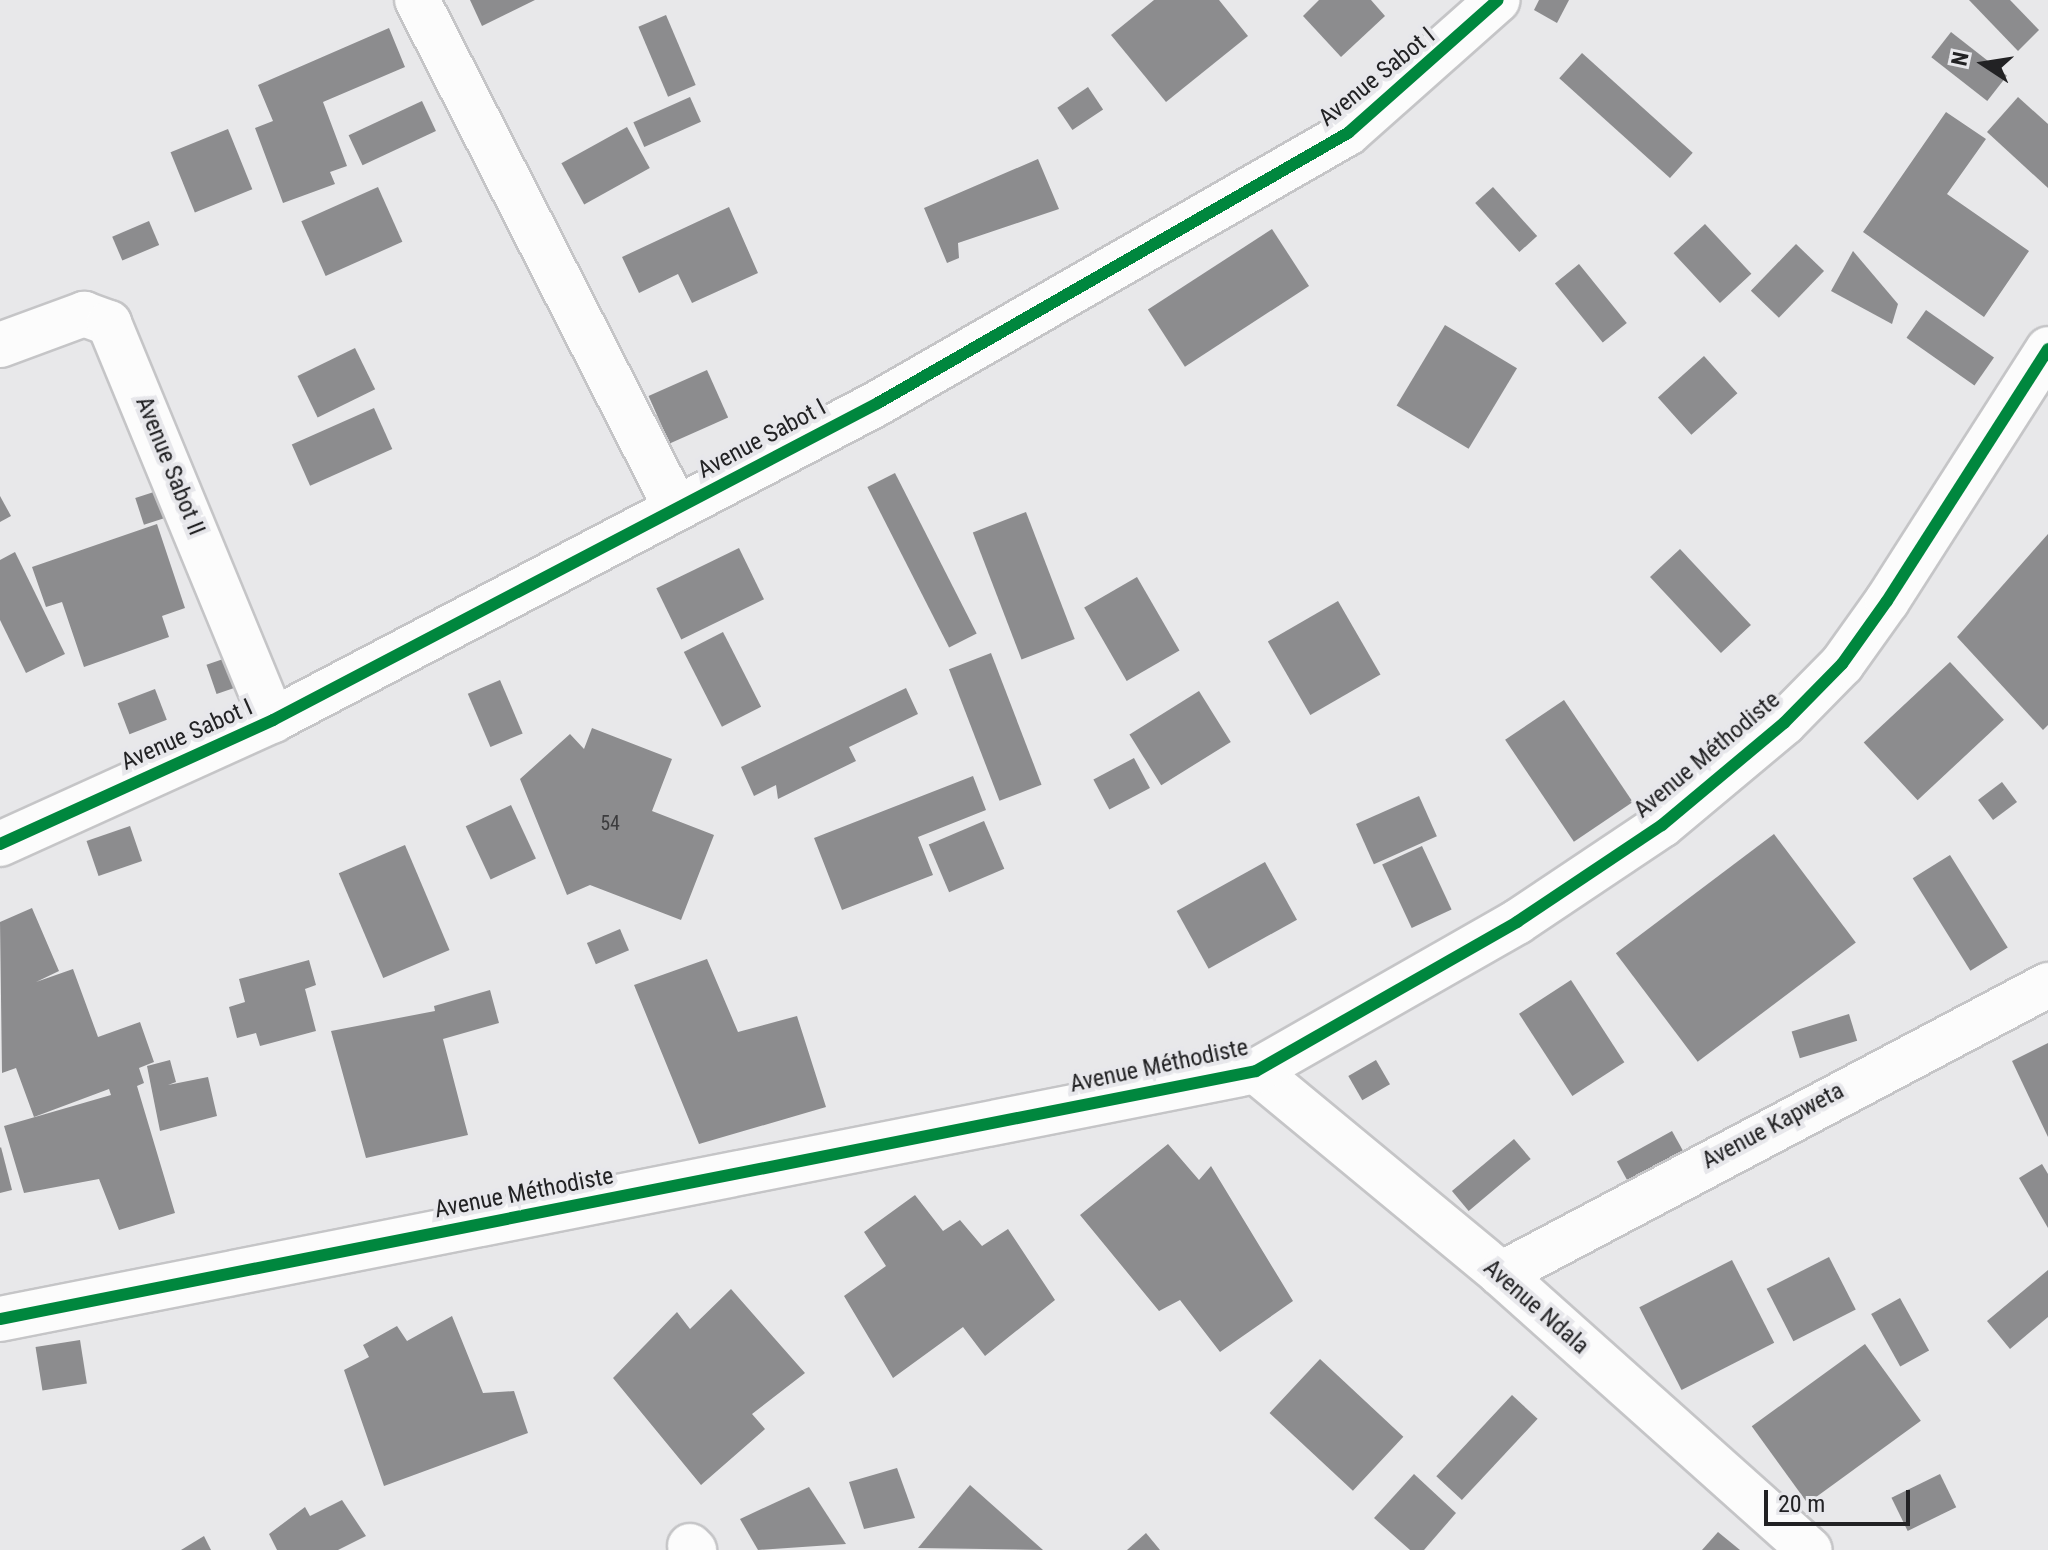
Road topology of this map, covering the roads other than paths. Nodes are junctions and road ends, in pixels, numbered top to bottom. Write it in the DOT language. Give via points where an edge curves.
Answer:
graph roads {
  1 [pos="417,0"];
  2 [pos="1498,0"];
  3 [pos="0,345"];
  4 [pos="2048,349"];
  5 [pos="676,508"];
  6 [pos="273,720"];
  7 [pos="0,844"];
  8 [pos="2048,985"];
  9 [pos="1256,1071"];
  10 [pos="1501,1274"];
  11 [pos="0,1319"];
  12 [pos="1810,1550"];
  1 -- 5 [label="street"];
  2 -- 5 [label="street, Avenue Sabot I" via="1348,133 878,403"];
  3 -- 6 [label="street, Avenue Sabot II" via="84,314 109,323"];
  4 -- 9 [label="street, Avenue Méthodiste" via="1887,601 1842,664 1784,723 1662,825 1517,922"];
  5 -- 6 [label="street, Avenue Sabot I"];
  6 -- 7 [label="street, Avenue Sabot I"];
  8 -- 10 [label="street, Avenue Kapweta"];
  9 -- 10 [label="street, Avenue Ndala"];
  9 -- 11 [label="street, Avenue Méthodiste"];
  10 -- 12 [label="street, Avenue Ndala"];
}
